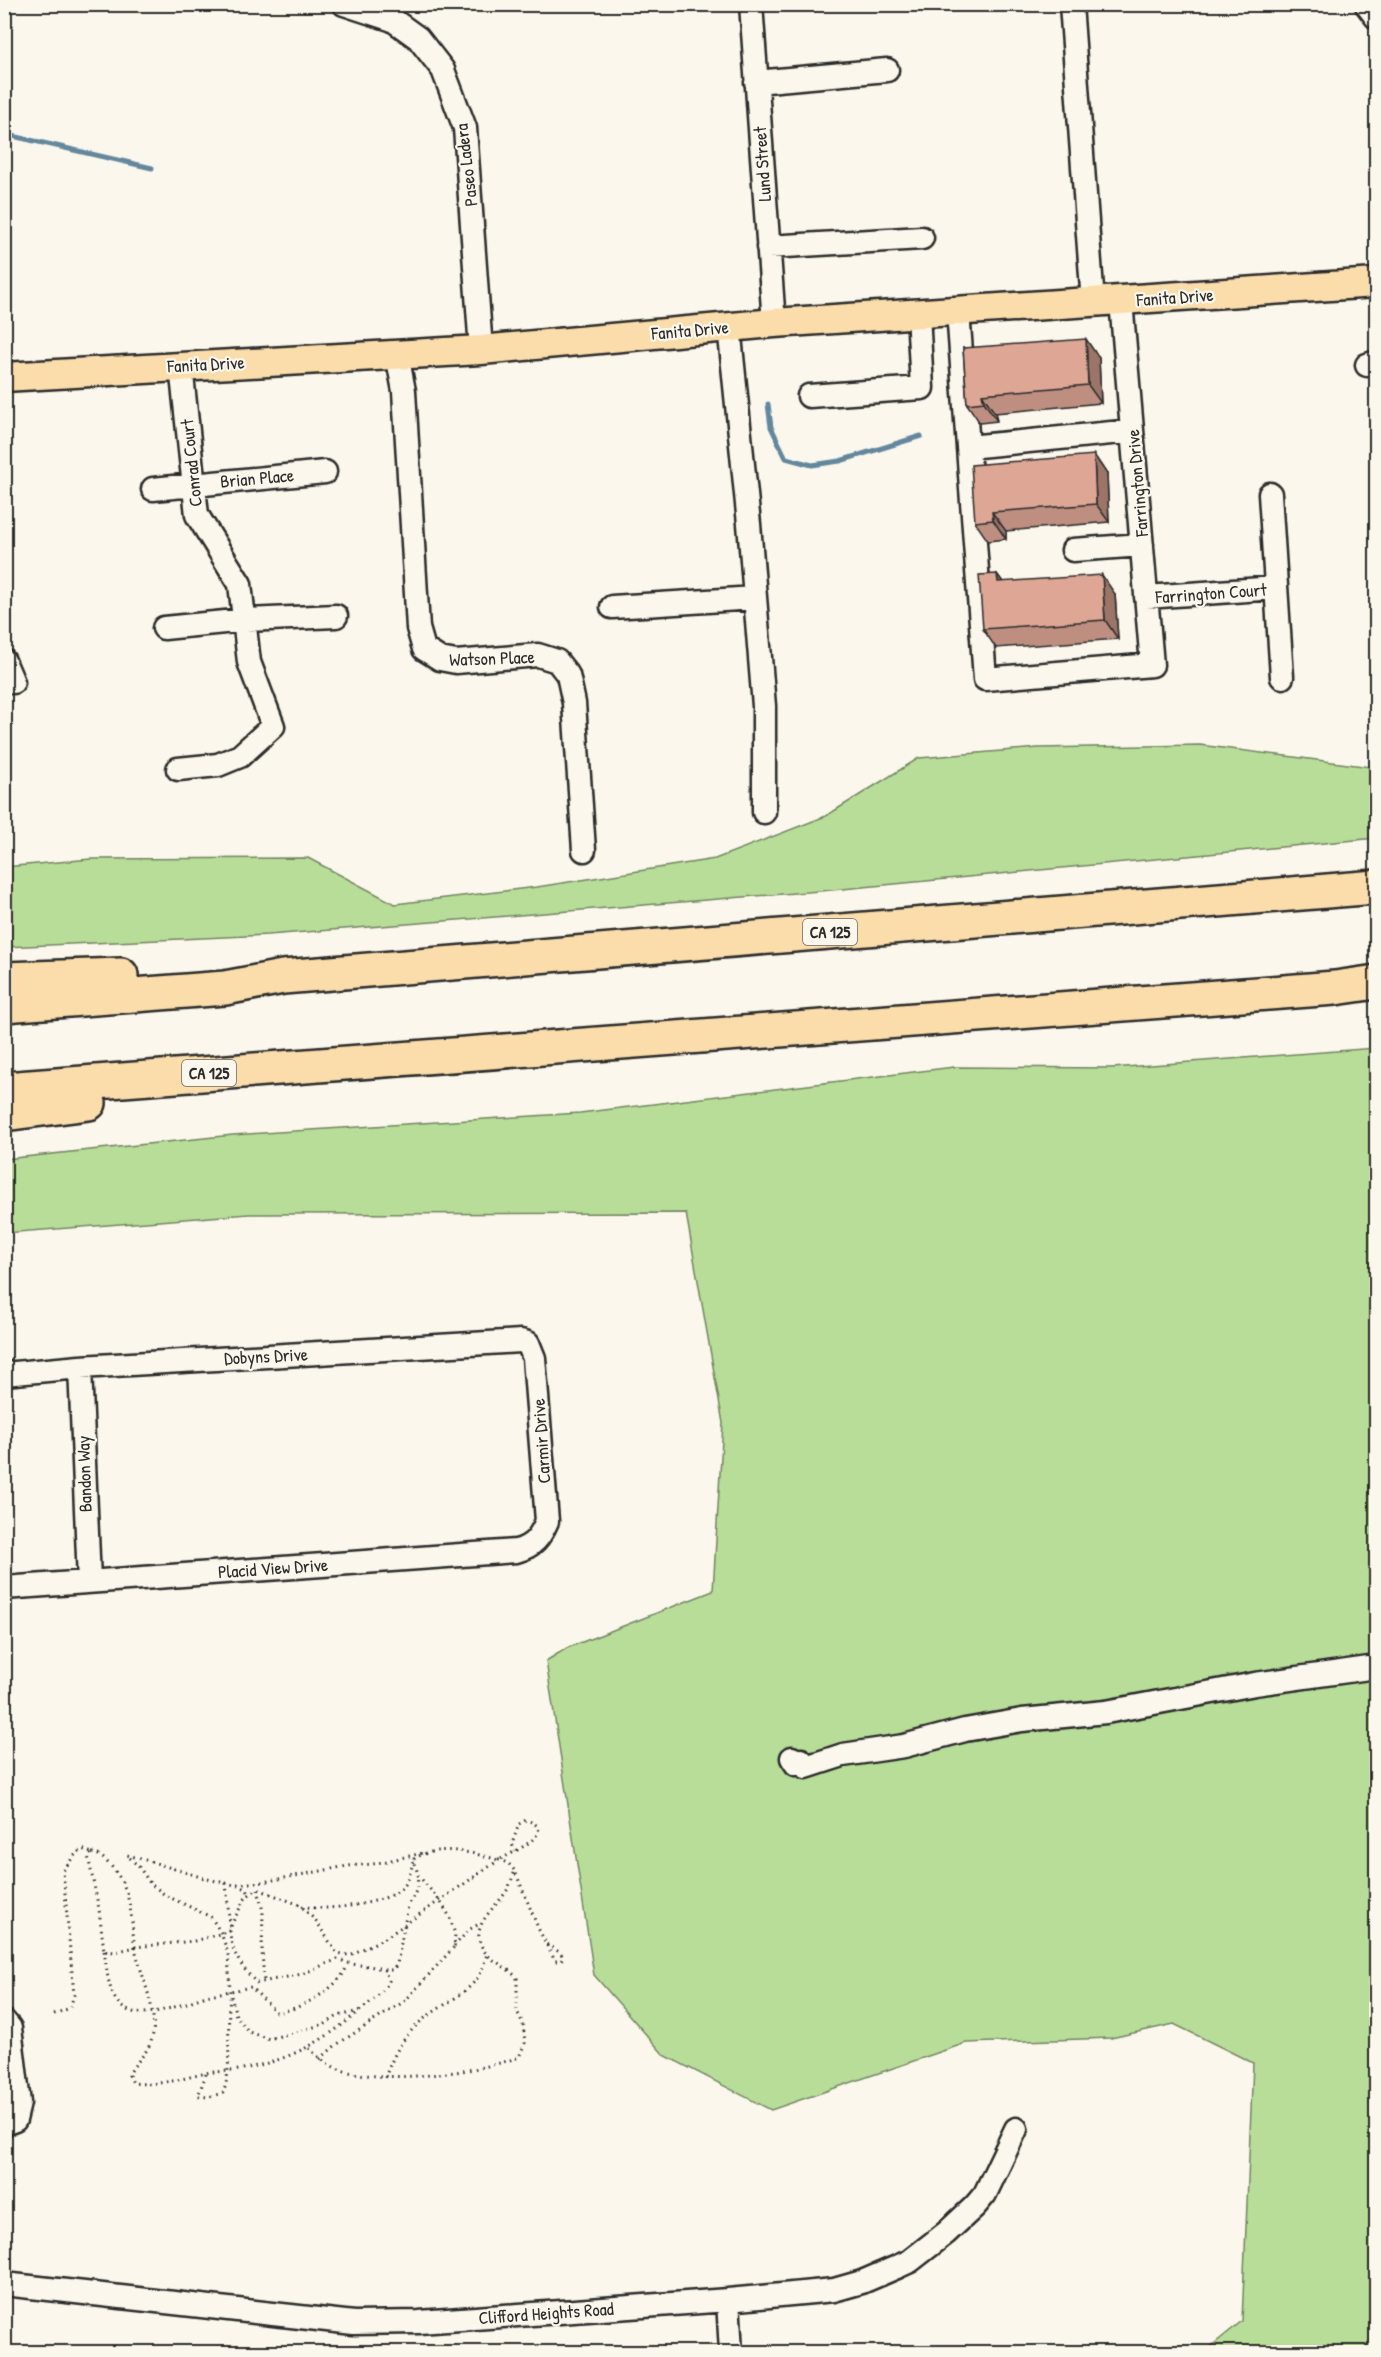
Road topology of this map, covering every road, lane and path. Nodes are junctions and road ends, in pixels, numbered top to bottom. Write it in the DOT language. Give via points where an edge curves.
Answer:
graph roads {
  1 [pos="344,4"];
  2 [pos="751,4"];
  3 [pos="1071,4"];
  4 [pos="1366,4"];
  5 [pos="1377,17"];
  6 [pos="887,70"];
  7 [pos="756,82"];
  8 [pos="922,238"];
  9 [pos="768,247"];
  10 [pos="1377,283"];
  11 [pos="1121,301"];
  12 [pos="1093,303"];
  13 [pos="958,311"];
  14 [pos="918,314"];
  15 [pos="774,323"];
  16 [pos="729,326"];
  17 [pos="481,350"];
  18 [pos="397,354"];
  19 [pos="181,366"];
  20 [pos="4,378"];
  21 [pos="809,396"];
  22 [pos="1132,431"];
  23 [pos="968,447"];
  24 [pos="325,472"];
  25 [pos="194,484"];
  26 [pos="153,489"];
  27 [pos="1269,494"];
  28 [pos="1142,545"];
  29 [pos="1073,550"];
  30 [pos="1276,588"];
  31 [pos="1146,597"];
  32 [pos="755,598"];
  33 [pos="612,607"];
  34 [pos="336,616"];
  35 [pos="244,620"];
  36 [pos="164,628"];
  37 [pos="4,661"];
  38 [pos="1282,677"];
  39 [pos="13,682"];
  40 [pos="178,770"];
  41 [pos="764,812"];
  42 [pos="584,850"];
  43 [pos="1377,887"];
  44 [pos="284,977"];
  45 [pos="4,979"];
  46 [pos="1377,982"];
  47 [pos="4,1005"];
  48 [pos="414,1058"];
  49 [pos="4,1089"];
  50 [pos="4,1114"];
  51 [pos="528,1343"];
  52 [pos="80,1367"];
  53 [pos="4,1374"];
  54 [pos="537,1539"];
  55 [pos="89,1581"];
  56 [pos="4,1588"];
  57 [pos="1377,1667"];
  58 [pos="792,1758"];
  59 [pos="515,1851"];
  60 [pos="425,1852"];
  61 [pos="92,1853"];
  62 [pos="414,1859"];
  63 [pos="499,1860"];
  64 [pos="515,1871"];
  65 [pos="418,1875"];
  66 [pos="226,1882"];
  67 [pos="235,1884"];
  68 [pos="258,1889"];
  69 [pos="249,1893"];
  70 [pos="440,1901"];
  71 [pos="300,1905"];
  72 [pos="482,1922"];
  73 [pos="405,1924"];
  74 [pos="230,1930"];
  75 [pos="221,1933"];
  76 [pos="546,1944"];
  77 [pos="135,1947"];
  78 [pos="454,1947"];
  79 [pos="104,1951"];
  80 [pos="487,1954"];
  81 [pos="348,1964"];
  82 [pos="384,1970"];
  83 [pos="264,1982"];
  84 [pos="230,1994"];
  85 [pos="361,2010"];
  86 [pos="153,2012"];
  87 [pos="54,2014"];
  88 [pos="4,2021"];
  89 [pos="309,2048"];
  90 [pos="320,2059"];
  91 [pos="228,2071"];
  92 [pos="206,2073"];
  93 [pos="385,2078"];
  94 [pos="4,2124"];
  95 [pos="1016,2129"];
  96 [pos="4,2284"];
  97 [pos="728,2300"];
  98 [pos="731,2352"];
  1 -- 17 [label="street, Paseo Ladera" via="393,20 418,38 443,70 465,128"];
  2 -- 7 [label="street, Lund Street"];
  3 -- 12 [label="street"];
  4 -- 5 [label="street"];
  6 -- 7 [label="street"];
  7 -- 9 [label="street, Lund Street"];
  8 -- 9 [label="street"];
  9 -- 15 [label="street, Lund Street"];
  10 -- 11 [label="main road, Fanita Drive"];
  11 -- 12 [label="main road, Fanita Drive"];
  11 -- 22 [label="street, Farrington Drive"];
  12 -- 13 [label="main road, Fanita Drive"];
  13 -- 14 [label="main road, Fanita Drive"];
  13 -- 23 [label="street"];
  14 -- 15 [label="main road, Fanita Drive"];
  14 -- 21 [label="street" via="922,388"];
  15 -- 16 [label="main road, Fanita Drive"];
  16 -- 17 [label="main road, Fanita Drive"];
  16 -- 32 [label="street"];
  17 -- 18 [label="main road, Fanita Drive"];
  18 -- 19 [label="main road, Fanita Drive"];
  18 -- 42 [label="street, Watson Place" via="404,391 418,628 424,649 440,659 456,662 538,655 557,660 568,675 574,702"];
  19 -- 20 [label="main road, Fanita Drive"];
  19 -- 25 [label="street, Conrad Court"];
  22 -- 23 [label="street"];
  22 -- 28 [label="street, Farrington Drive"];
  23 -- 31 [label="street, Farrington Drive" via="985,679 1152,665"];
  24 -- 25 [label="street, Brian Place"];
  25 -- 26 [label="street, Brian Place"];
  25 -- 35 [label="street, Conrad Court" via="197,515 240,584"];
  27 -- 30 [label="street, Farrington Court"];
  28 -- 29 [label="street"];
  28 -- 31 [label="street, Farrington Drive"];
  30 -- 31 [label="street, Farrington Court"];
  30 -- 38 [label="street, Farrington Court"];
  32 -- 33 [label="street"];
  32 -- 41 [label="street" via="764,706"];
  34 -- 35 [label="street"];
  35 -- 36 [label="street"];
  35 -- 40 [label="street, Conrad Court" via="249,662 273,726 240,756 218,765"];
  37 -- 39 [label="street"];
  43 -- 44 [label="highway, CA 125"];
  44 -- 45 [label="highway" via="262,970"];
  44 -- 47 [label="highway, CA 125" via="225,988"];
  46 -- 48 [label="highway, CA 125"];
  48 -- 49 [label="highway, CA 125"];
  48 -- 50 [label="highway"];
  51 -- 52 [label="street, Dobyns Drive"];
  51 -- 54 [label="street, Carmir Drive" via="534,1358 547,1521"];
  52 -- 53 [label="street, Dobyns Drive"];
  52 -- 55 [label="street, Bandon Way"];
  54 -- 55 [label="street, Placid View Drive" via="528,1548 516,1551"];
  55 -- 56 [label="street, Placid View Drive"];
  57 -- 58 [label="street" via="1256,1684 1106,1712 1022,1720 895,1748 843,1755 806,1767 801,1760 796,1764"];
  59 -- 59 [label="path" via="534,1840 538,1831 533,1822 519,1824 512,1844"];
  59 -- 63 [label="path"];
  60 -- 62 [label="path"];
  60 -- 63 [label="path" via="475,1854"];
  60 -- 67 [label="path" via="373,1864"];
  61 -- 77 [label="path" via="106,1861 128,1892"];
  61 -- 79 [label="path" via="88,1856"];
  61 -- 87 [label="path" via="82,1849 63,1871 74,1995 70,2008"];
  62 -- 65 [label="path"];
  62 -- 71 [label="path" via="403,1889 387,1897 340,1908"];
  63 -- 64 [label="path"];
  63 -- 70 [label="path"];
  64 -- 72 [label="path" via="506,1892"];
  64 -- 76 [label="path"];
  65 -- 70 [label="path"];
  65 -- 73 [label="path"];
  66 -- 67 [label="path"];
  66 -- 74 [label="path"];
  66 -- 75 [label="path" via="127,1855 150,1883 165,1895 211,1917"];
  67 -- 69 [label="path"];
  68 -- 69 [label="path"];
  68 -- 71 [label="path"];
  68 -- 83 [label="path" via="263,1912"];
  69 -- 74 [label="path"];
  70 -- 73 [label="path"];
  70 -- 78 [label="path" via="450,1917"];
  71 -- 73 [label="path" via="336,1952 345,1955 385,1938"];
  72 -- 78 [label="path"];
  72 -- 80 [label="path" via="478,1941"];
  73 -- 82 [label="path" via="397,1964 393,1970"];
  74 -- 75 [label="path"];
  74 -- 83 [label="path" via="246,1973 257,1983"];
  75 -- 77 [label="path" via="194,1941"];
  75 -- 84 [label="path" via="228,1953"];
  76 -- 76 [label="path" via="561,1953 561,1961 555,1961"];
  77 -- 79 [label="path"];
  77 -- 86 [label="path"];
  78 -- 90 [label="path" via="405,2001"];
  79 -- 86 [label="path" via="110,1987 117,2002 130,2011"];
  80 -- 93 [label="path" via="480,1974 406,2036 393,2055"];
  80 -- 93 [label="path" via="517,1978 517,2011 525,2043 519,2057 464,2070"];
  81 -- 82 [label="path"];
  81 -- 83 [label="path" via="338,1959 302,1974"];
  81 -- 84 [label="path" via="342,1976 312,2002 289,2012 276,2012 251,1987"];
  82 -- 85 [label="path" via="389,1981 385,1989"];
  84 -- 85 [label="path" via="236,2016 249,2032 269,2039"];
  84 -- 86 [label="path" via="211,1995"];
  84 -- 91 [label="path"];
  85 -- 89 [label="path"];
  86 -- 92 [label="path" via="152,2042 132,2067 129,2075 133,2083 156,2083"];
  88 -- 94 [label="street" via="10,2028 20,2103 15,2120"];
  89 -- 90 [label="path"];
  89 -- 91 [label="path" via="270,2063"];
  90 -- 93 [label="path" via="339,2069"];
  91 -- 92 [label="path"];
  91 -- 92 [label="path" via="223,2093 198,2096"];
  95 -- 97 [label="street, Clifford Heights Road" via="985,2194 936,2243 910,2261 877,2277 834,2290"];
  96 -- 97 [label="street, Clifford Heights Road" via="354,2323"];
  97 -- 98 [label="street"];
}
